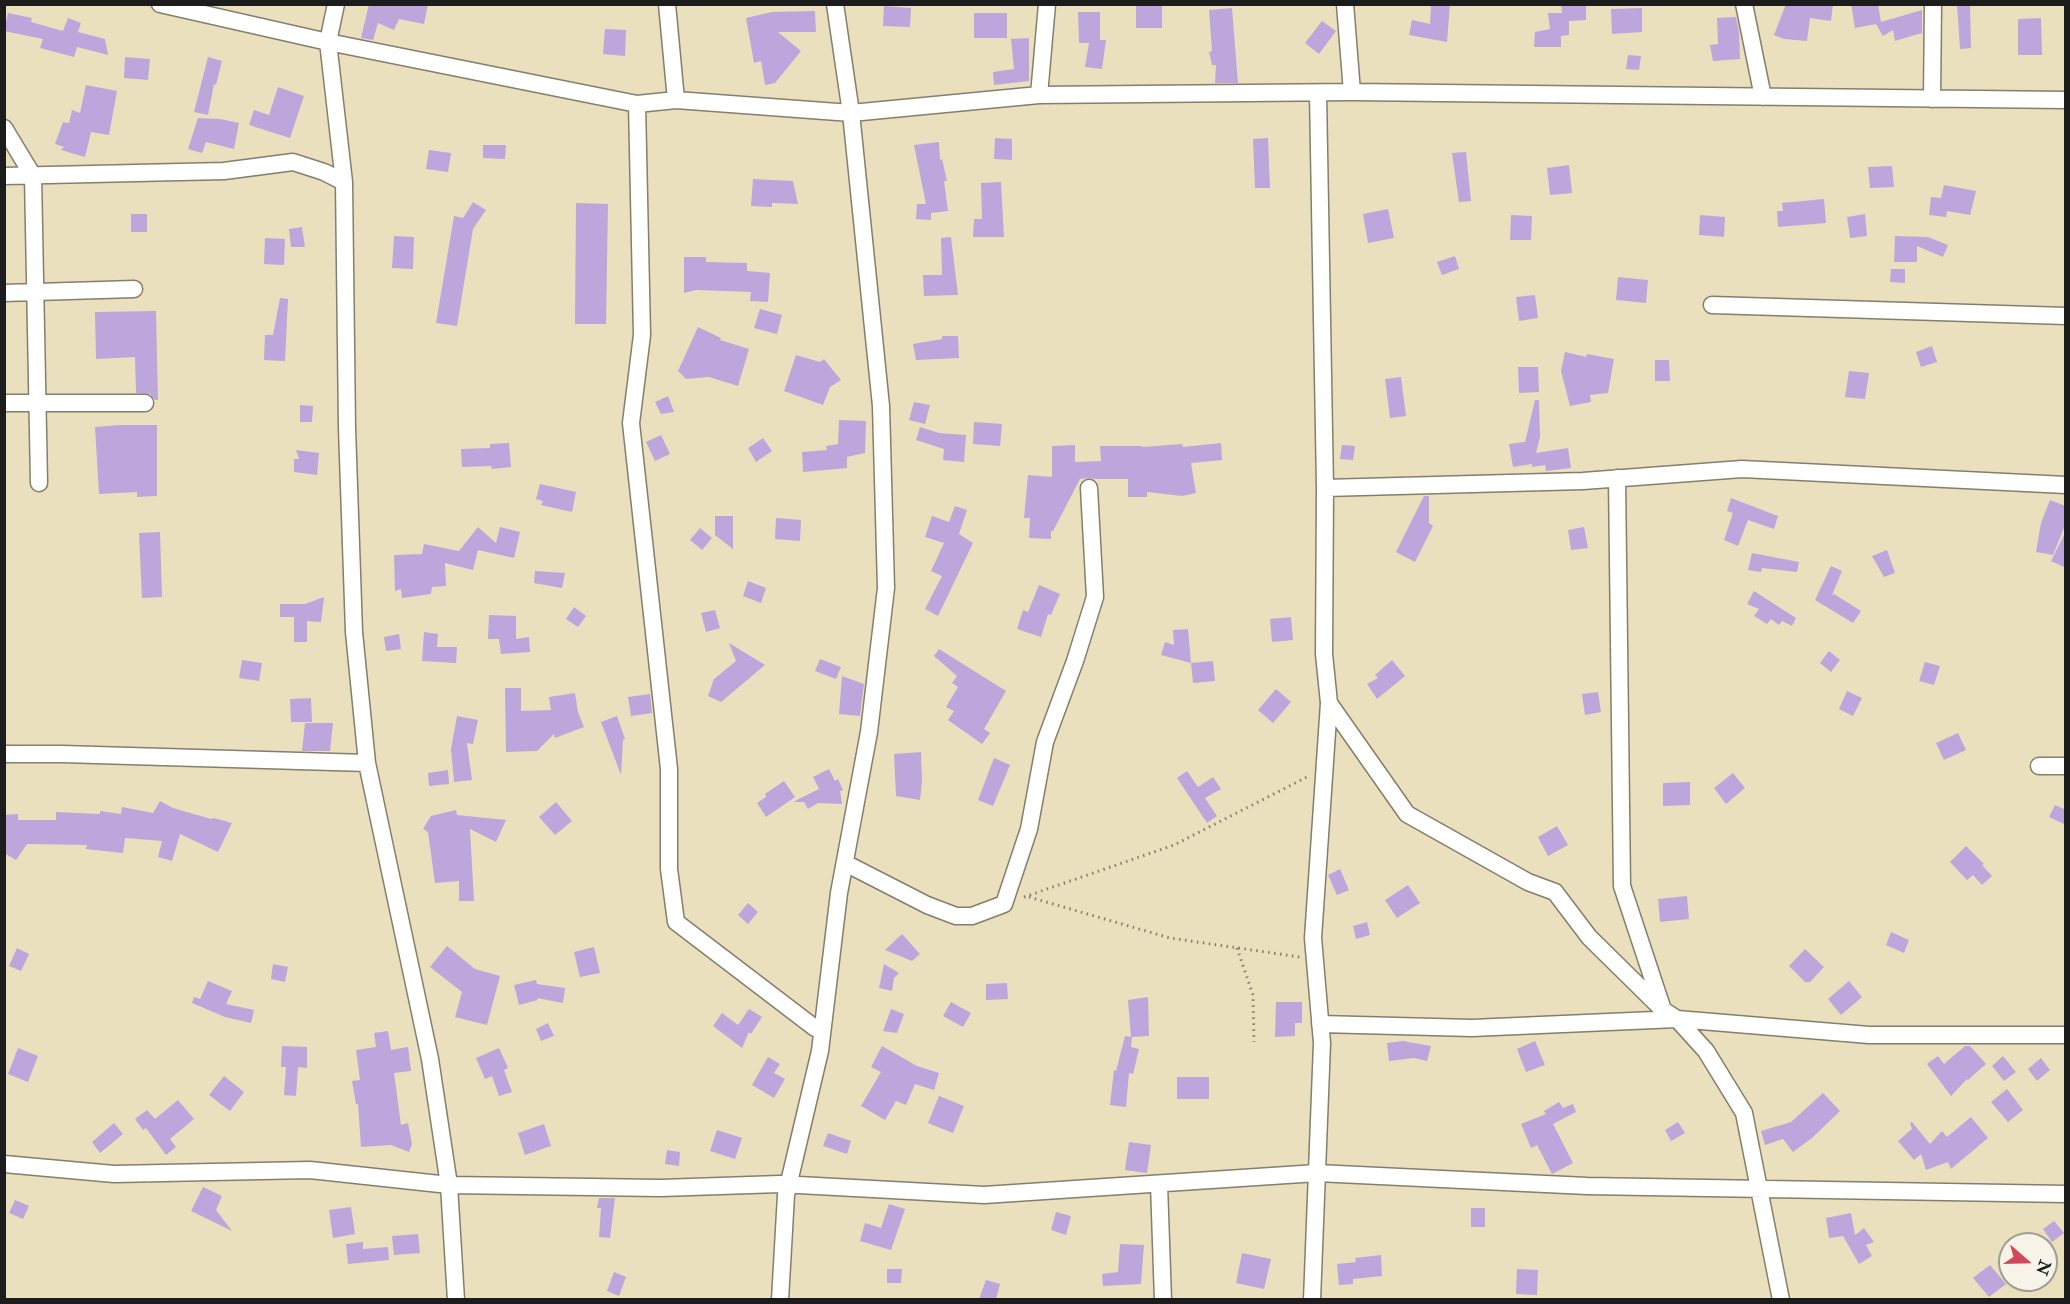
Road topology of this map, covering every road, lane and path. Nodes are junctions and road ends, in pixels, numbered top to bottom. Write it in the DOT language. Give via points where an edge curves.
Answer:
graph roads {
  1 [pos="160,4"];
  2 [pos="336,4"];
  3 [pos="667,4"];
  4 [pos="835,4"];
  5 [pos="1047,4"];
  6 [pos="1345,4"];
  7 [pos="1744,4"];
  8 [pos="1933,4"];
  9 [pos="328,42"];
  10 [pos="1352,92"];
  11 [pos="1318,93"];
  12 [pos="1039,95"];
  13 [pos="1763,97"];
  14 [pos="676,99"];
  15 [pos="1932,99"];
  16 [pos="2066,100"];
  17 [pos="637,104"];
  18 [pos="851,113"];
  19 [pos="4,128"];
  20 [pos="4,176"];
  21 [pos="33,176"];
  22 [pos="344,183"];
  23 [pos="134,289"];
  24 [pos="4,293"];
  25 [pos="35,293"];
  26 [pos="1712,305"];
  27 [pos="2066,316"];
  28 [pos="4,403"];
  29 [pos="38,403"];
  30 [pos="145,403"];
  31 [pos="1617,478"];
  32 [pos="39,483"];
  33 [pos="2066,485"];
  34 [pos="1089,488"];
  35 [pos="1325,488"];
  36 [pos="1329,703"];
  37 [pos="4,754"];
  38 [pos="367,763"];
  39 [pos="2039,766"];
  40 [pos="2066,766"];
  41 [pos="1325,768"];
  42 [pos="845,864"];
  43 [pos="1027,896"];
  44 [pos="1005,904"];
  45 [pos="1237,948"];
  46 [pos="1315,960"];
  47 [pos="1670,1014"];
  48 [pos="1320,1023"];
  49 [pos="815,1028"];
  50 [pos="2066,1035"];
  51 [pos="1254,1042"];
  52 [pos="4,1164"];
  53 [pos="1317,1173"];
  54 [pos="1159,1184"];
  55 [pos="449,1185"];
  56 [pos="789,1185"];
  57 [pos="1759,1189"];
  58 [pos="2066,1194"];
  59 [pos="456,1299"];
  60 [pos="780,1299"];
  61 [pos="1163,1299"];
  62 [pos="1312,1299"];
  63 [pos="1781,1299"];
  1 -- 9 [label="street"];
  2 -- 9 [label="street"];
  3 -- 14 [label="street"];
  4 -- 18 [label="street"];
  5 -- 12 [label="street"];
  6 -- 10 [label="street"];
  7 -- 13 [label="street"];
  8 -- 15 [label="street"];
  9 -- 17 [label="street"];
  9 -- 22 [label="street"];
  10 -- 11 [label="street"];
  10 -- 13 [label="street"];
  11 -- 12 [label="street"];
  11 -- 35 [label="street"];
  12 -- 18 [label="street"];
  13 -- 15 [label="street"];
  14 -- 17 [label="street"];
  14 -- 18 [label="street"];
  15 -- 16 [label="street"];
  17 -- 49 [label="street" via="642,335 631,423 669,769 669,869 676,922"];
  18 -- 42 [label="street" via="881,406 886,588 869,732"];
  19 -- 21 [label="street"];
  20 -- 21 [label="street"];
  21 -- 22 [label="street" via="224,171 293,162"];
  21 -- 25 [label="street"];
  22 -- 38 [label="street" via="354,632"];
  23 -- 25 [label="street"];
  24 -- 25 [label="street"];
  25 -- 29 [label="street"];
  26 -- 27 [label="street"];
  28 -- 29 [label="street"];
  29 -- 30 [label="street"];
  29 -- 32 [label="street"];
  31 -- 33 [label="street" via="1742,469"];
  31 -- 35 [label="street"];
  31 -- 47 [label="street" via="1622,886"];
  34 -- 44 [label="street" via="1095,597 1046,742 1029,829"];
  35 -- 36 [label="street" via="1324,654"];
  36 -- 41 [label="street"];
  36 -- 47 [label="street" via="1407,814 1527,882 1555,892 1589,937"];
  37 -- 38 [label="street"];
  38 -- 55 [label="street" via="430,1059"];
  39 -- 40 [label="street"];
  41 -- 43 [label="path" via="1174,845"];
  41 -- 46 [label="street" via="1313,938"];
  42 -- 44 [label="street" via="956,916"];
  42 -- 56 [label="street" via="820,1051"];
  43 -- 44 [label="path"];
  43 -- 45 [label="path" via="1170,938"];
  45 -- 46 [label="path"];
  45 -- 51 [label="path" via="1253,995"];
  46 -- 48 [label="street"];
  47 -- 48 [label="street" via="1472,1028"];
  47 -- 50 [label="street" via="1869,1035"];
  47 -- 57 [label="street" via="1706,1051 1744,1113"];
  48 -- 53 [label="street"];
  52 -- 55 [label="street" via="114,1174 310,1170"];
  53 -- 54 [label="street"];
  53 -- 57 [label="street" via="1587,1186"];
  53 -- 62 [label="street"];
  54 -- 56 [label="street" via="984,1195"];
  54 -- 61 [label="street"];
  55 -- 56 [label="street"];
  55 -- 59 [label="street"];
  56 -- 60 [label="street"];
  57 -- 58 [label="street"];
  57 -- 63 [label="street"];
}
